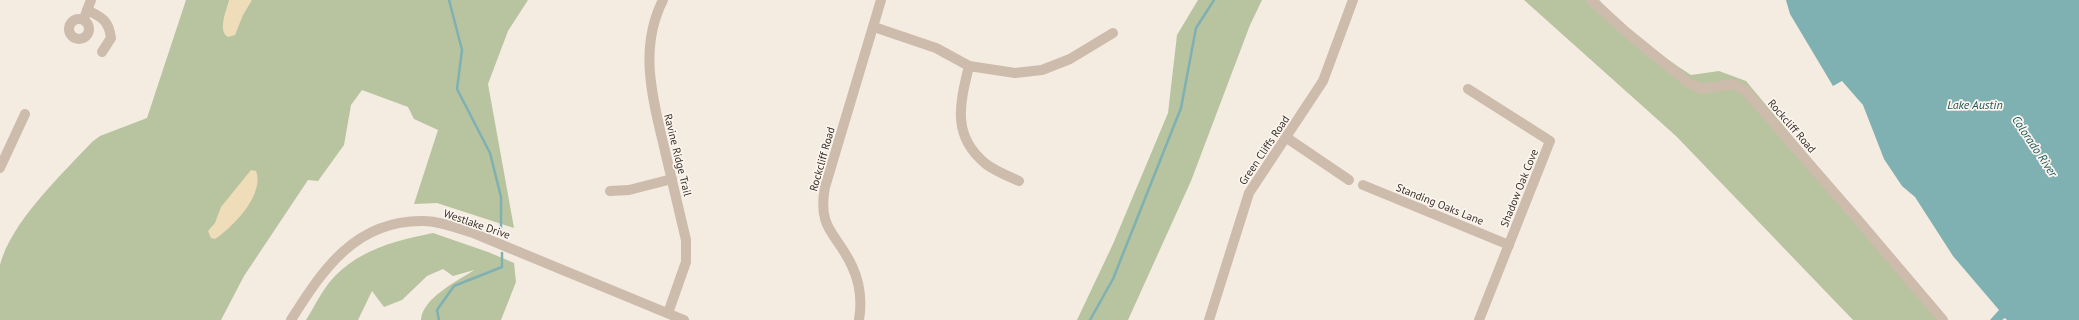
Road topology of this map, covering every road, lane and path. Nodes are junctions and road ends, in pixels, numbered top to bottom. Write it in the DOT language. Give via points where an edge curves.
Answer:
graph roads {
  1 [pos="92,0"];
  2 [pos="663,0"];
  3 [pos="880,0"];
  4 [pos="1353,0"];
  5 [pos="1591,0"];
  6 [pos="874,27"];
  7 [pos="1112,33"];
  8 [pos="102,52"];
  9 [pos="969,66"];
  10 [pos="1468,89"];
  11 [pos="25,114"];
  12 [pos="1287,138"];
  13 [pos="4,147"];
  14 [pos="0,168"];
  15 [pos="672,179"];
  16 [pos="1349,180"];
  17 [pos="1019,181"];
  18 [pos="1363,185"];
  19 [pos="610,191"];
  20 [pos="1509,245"];
  21 [pos="668,313"];
  22 [pos="291,320"];
  23 [pos="684,320"];
  24 [pos="859,320"];
  25 [pos="1209,320"];
  26 [pos="1479,320"];
  27 [pos="1943,320"];
  1 -- 8 [label="street" via="85,15 104,19 110,29 111,38"];
  2 -- 15 [label="street, Ravine Ridge Trail" via="655,16 649,80"];
  3 -- 6 [label="street, Rockcliff Road"];
  4 -- 12 [label="street, Green Cliffs Road" via="1323,81"];
  5 -- 27 [label="street, Rockcliff Road" via="1690,84 1703,89 1732,84 1745,90"];
  6 -- 9 [label="street" via="936,48"];
  6 -- 24 [label="street, Rockcliff Road" via="822,204 828,230 852,266 862,303"];
  7 -- 9 [label="street" via="1070,59 1042,70 1015,73"];
  9 -- 17 [label="street" via="961,99 960,123 968,145 986,164"];
  10 -- 20 [label="street, Shadow Oak Cove" via="1550,141"];
  11 -- 13 [label="street"];
  12 -- 16 [label="street"];
  12 -- 25 [label="street, Green Cliffs Road" via="1249,193"];
  13 -- 14 [label="street"];
  15 -- 19 [label="street" via="629,190"];
  15 -- 21 [label="street, Ravine Ridge Trail" via="686,240 686,262"];
  18 -- 20 [label="street, Standing Oaks Lane"];
  20 -- 26 [label="street"];
  21 -- 22 [label="street, Westlake Drive" via="473,233 438,222 423,221 386,225 361,237 343,250"];
  21 -- 23 [label="street, Westlake Drive"];
}
